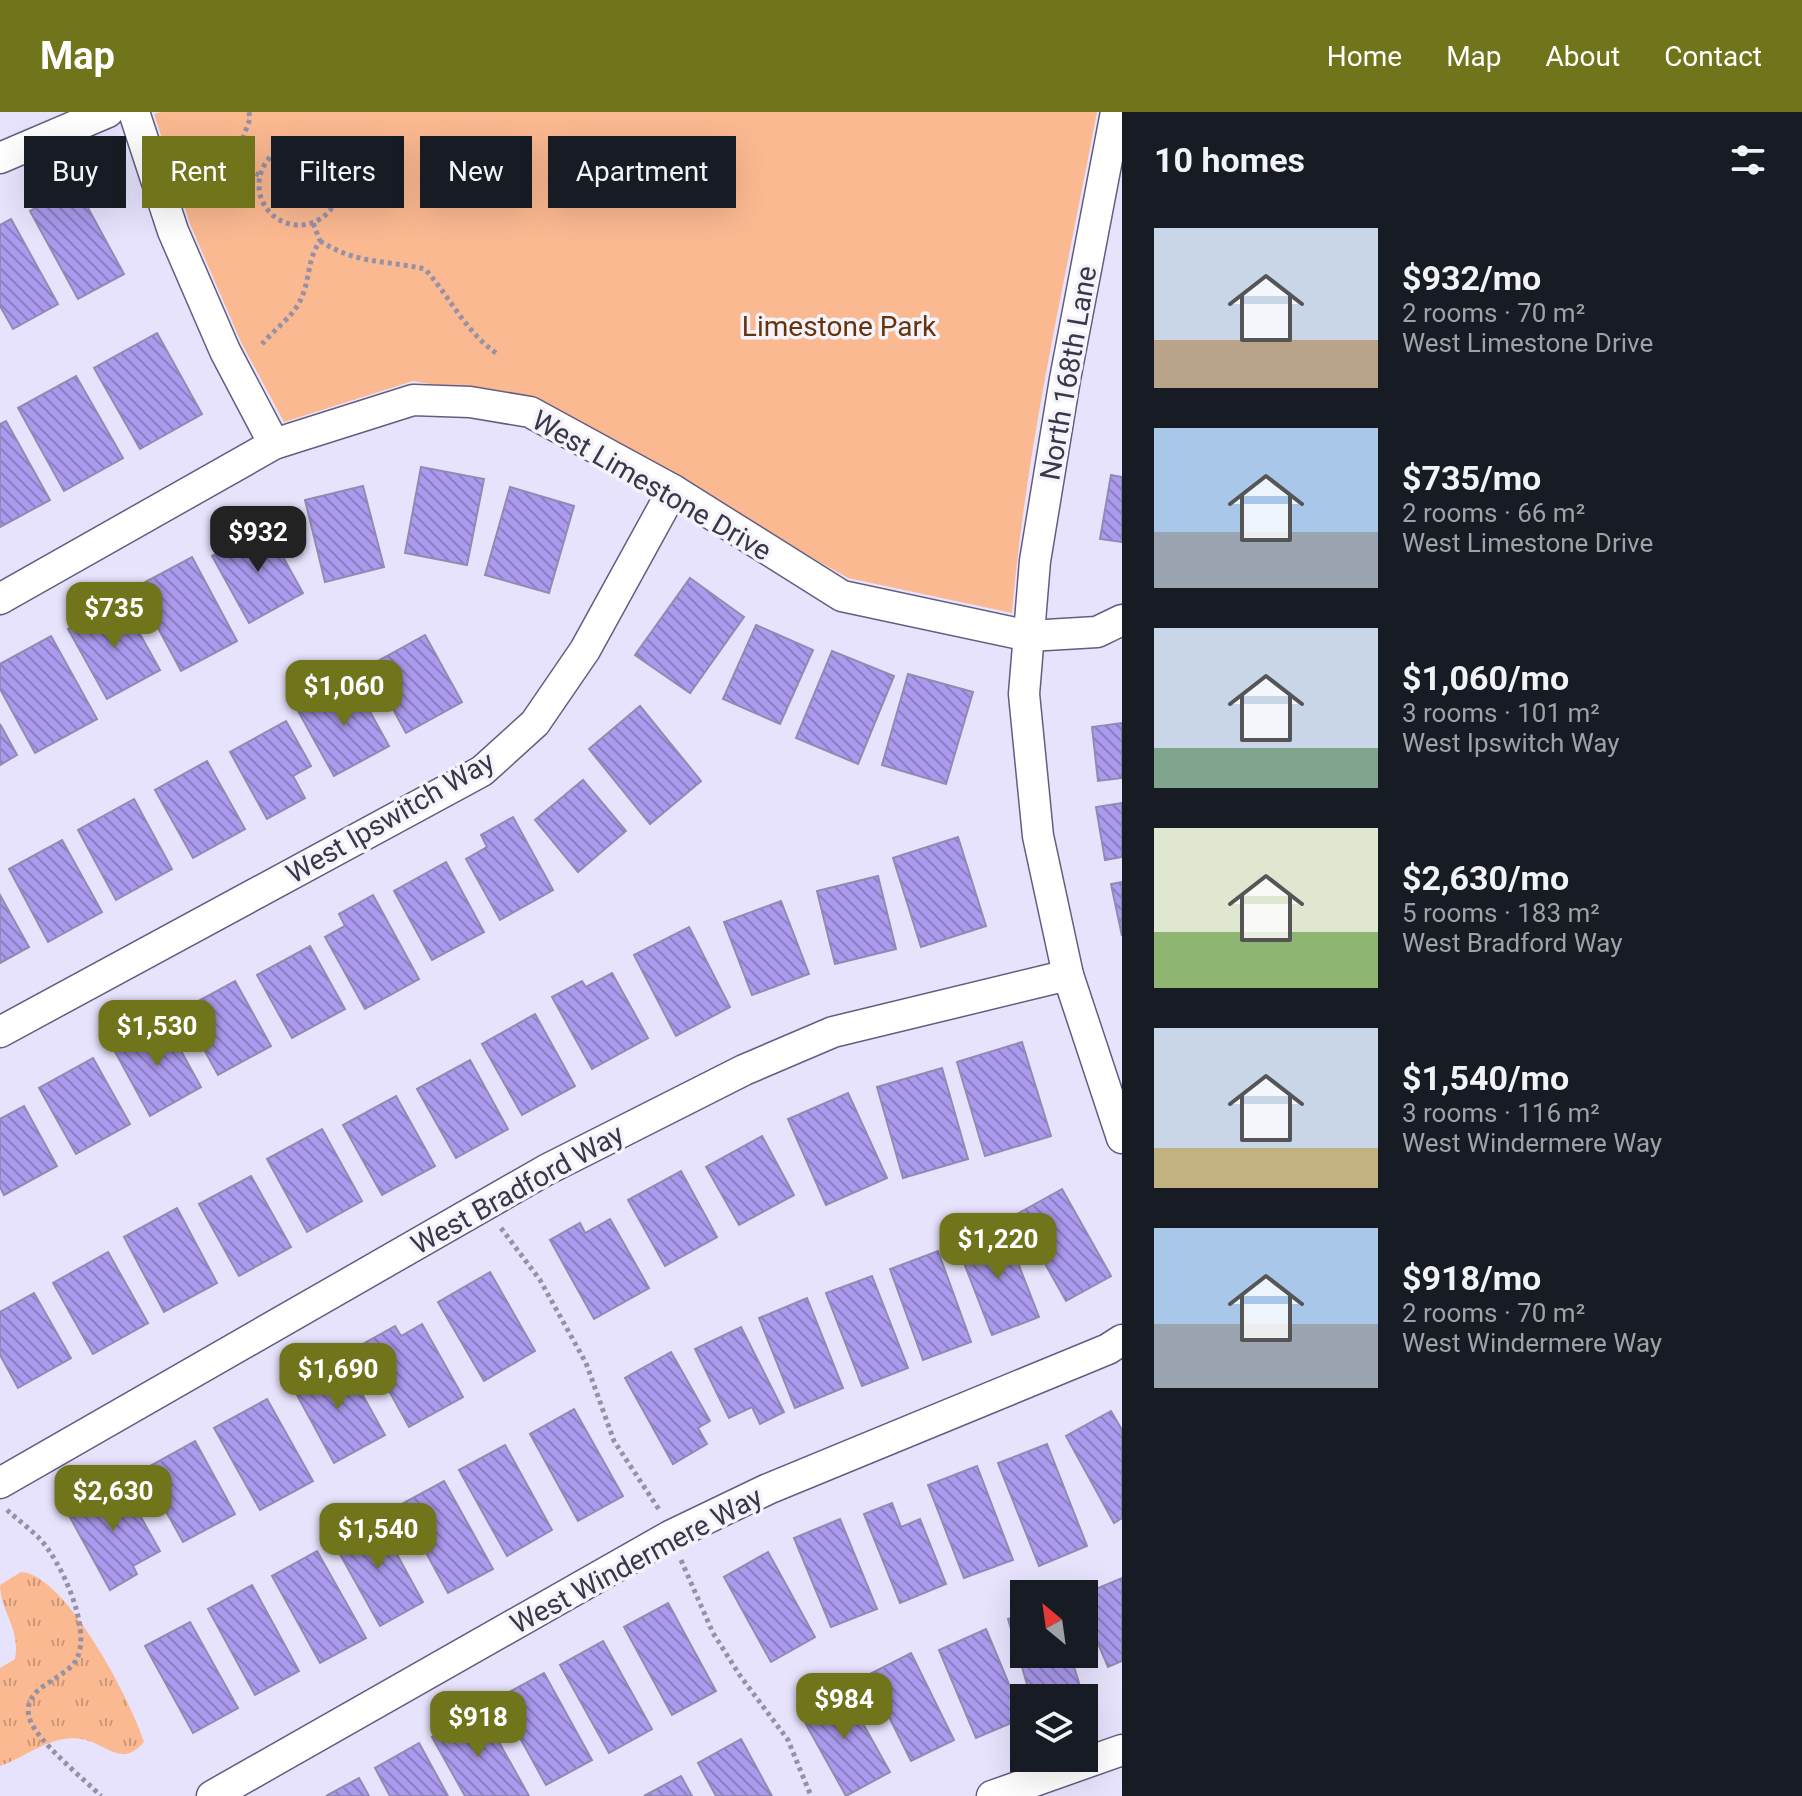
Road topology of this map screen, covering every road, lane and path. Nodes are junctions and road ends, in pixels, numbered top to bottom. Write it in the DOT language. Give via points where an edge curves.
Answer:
graph roads {
  1 [pos="108,112"];
  2 [pos="134,112"];
  3 [pos="249,112"];
  4 [pos="1116,112"];
  5 [pos="244,136"];
  6 [pos="0,158"];
  7 [pos="255,173"];
  8 [pos="259,175"];
  9 [pos="313,223"];
  10 [pos="320,241"];
  11 [pos="262,344"];
  12 [pos="496,353"];
  13 [pos="274,444"];
  14 [pos="673,490"];
  15 [pos="0,599"];
  16 [pos="1114,633"];
  17 [pos="1029,636"];
  18 [pos="1068,975"];
  19 [pos="0,1032"];
  20 [pos="1122,1138"];
  21 [pos="489,1203"];
  22 [pos="1122,1340"];
  23 [pos="0,1483"];
  24 [pos="0,1504"];
  25 [pos="670,1536"];
  26 [pos="1122,1750"];
  27 [pos="101,1796"];
  28 [pos="212,1796"];
  29 [pos="811,1796"];
  30 [pos="992,1796"];
  1 -- 6 [label="street"];
  2 -- 13 [label="street" via="173,231 225,351"];
  3 -- 5 [label="path"];
  4 -- 17 [label="street, North 168th Lane" via="1035,561"];
  7 -- 8 [label="path"];
  8 -- 9 [label="path" via="267,210 288,224"];
  8 -- 9 [label="path" via="275,152 287,146 301,144 326,154 335,165 339,192 325,216"];
  9 -- 10 [label="path"];
  10 -- 11 [label="path" via="310,256 299,305"];
  10 -- 12 [label="path" via="361,260 425,269 458,315"];
  13 -- 14 [label="street, West Limestone Drive" via="413,400 470,402 530,412"];
  13 -- 15 [label="street, West Limestone Drive"];
  14 -- 17 [label="street, West Limestone Drive" via="842,596"];
  14 -- 19 [label="street, West Ipswitch Way" via="585,650 535,723 482,771"];
  16 -- 17 [label="street, West Limestone Drive"];
  17 -- 18 [label="street, North 168th Lane" via="1024,694 1038,836"];
  18 -- 20 [label="street, North 168th Lane"];
  18 -- 21 [label="street, West Bradford Way" via="833,1032 744,1070"];
  21 -- 23 [label="street, West Bradford Way"];
  21 -- 25 [label="path" via="586,1363 614,1441 662,1514"];
  22 -- 25 [label="street, West Windermere Way" via="768,1489"];
  24 -- 27 [label="path" via="40,1539 61,1568 81,1631 78,1658 30,1701 30,1719"];
  25 -- 28 [label="street, West Windermere Way"];
  25 -- 29 [label="path" via="713,1633 788,1740"];
  26 -- 30 [label="street"];
}
